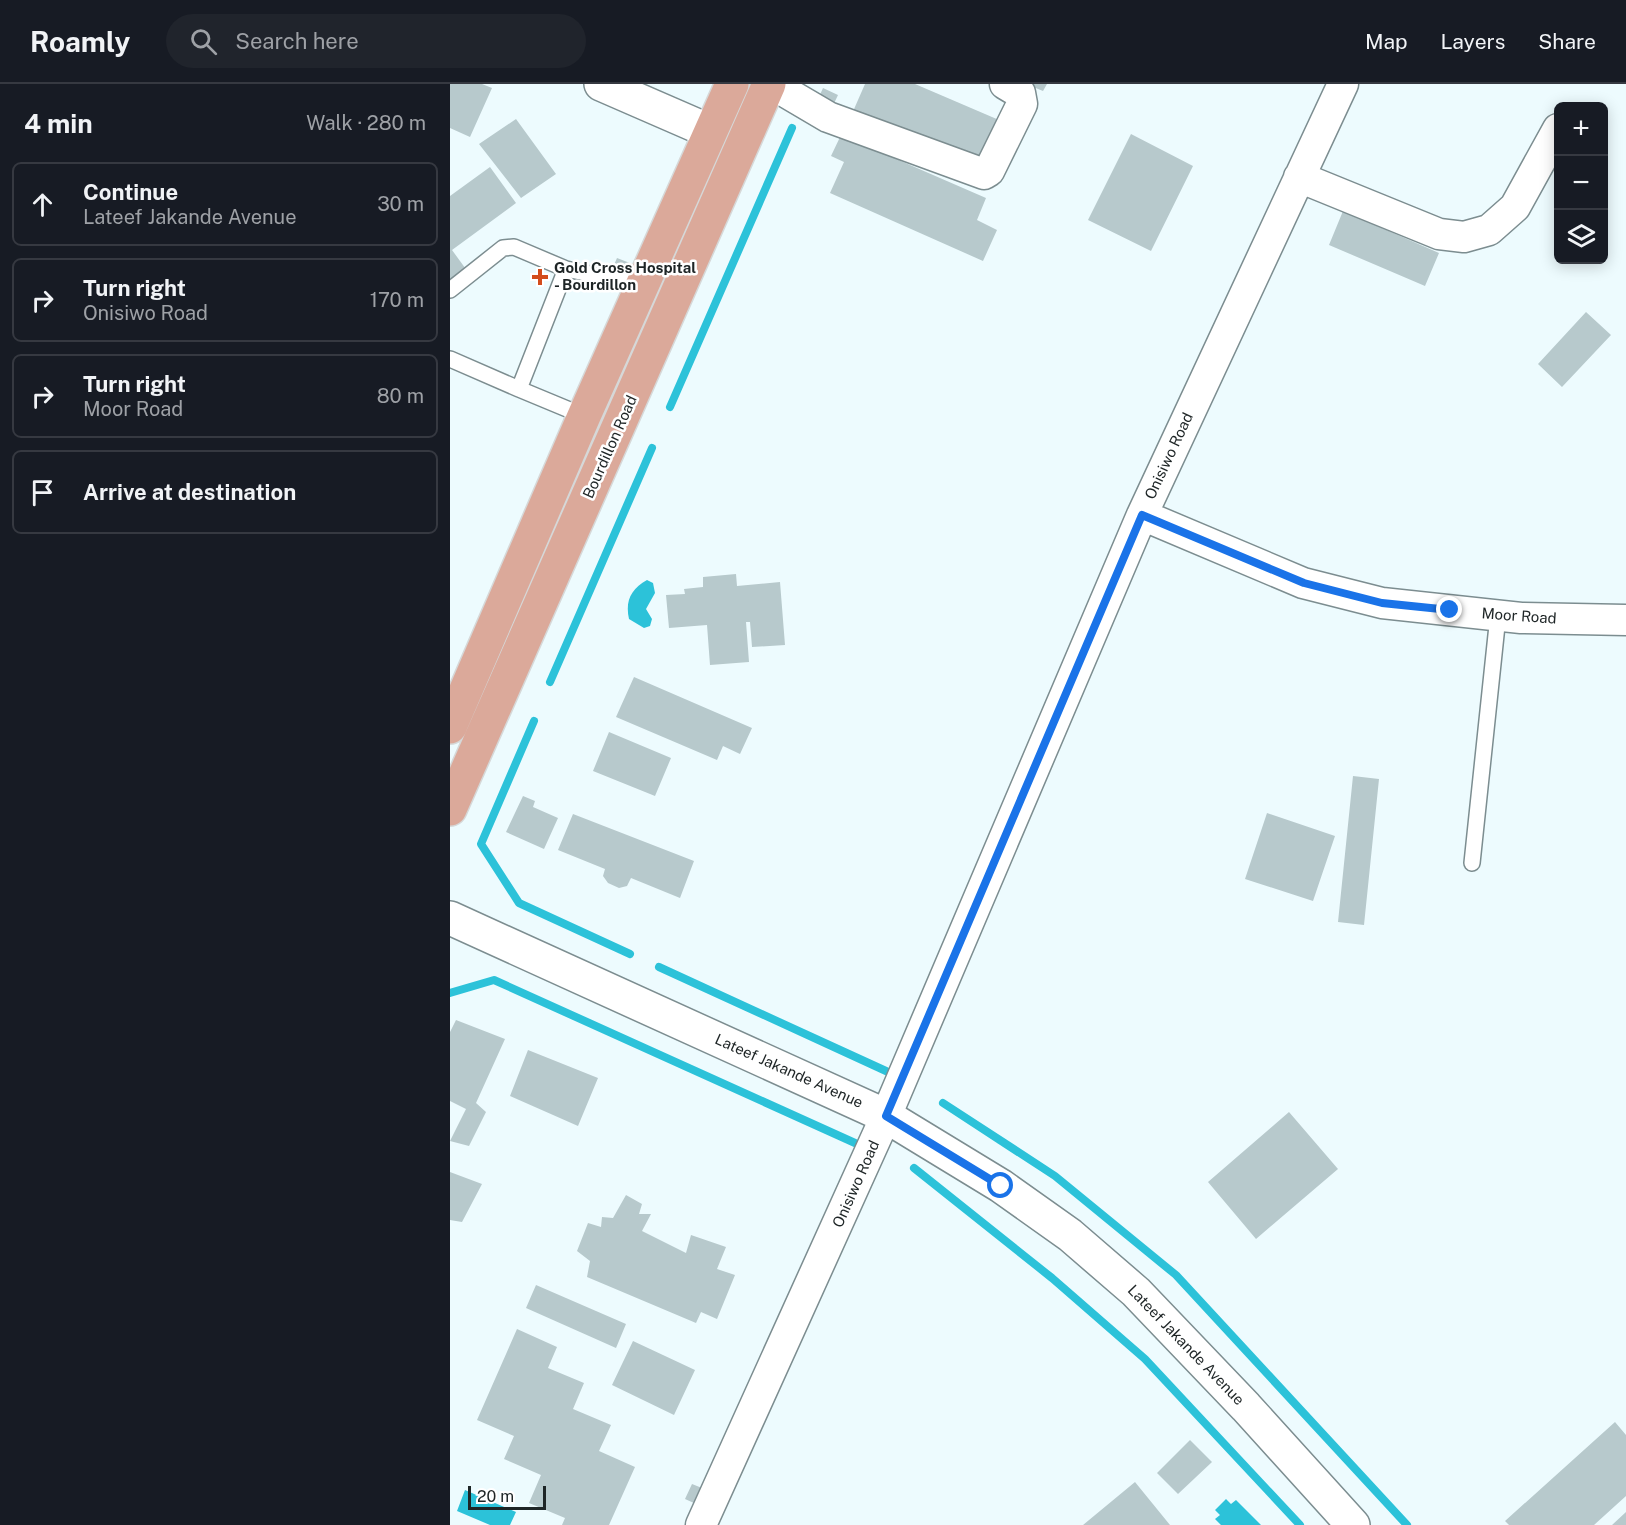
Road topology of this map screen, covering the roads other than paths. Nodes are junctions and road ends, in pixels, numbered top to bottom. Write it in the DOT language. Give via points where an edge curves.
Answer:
graph roads {
  1 [pos="601,84"];
  2 [pos="732,84"];
  3 [pos="770,84"];
  4 [pos="1005,84"];
  5 [pos="1343,84"];
  6 [pos="710,131"];
  7 [pos="1554,136"];
  8 [pos="1299,177"];
  9 [pos="566,268"];
  10 [pos="642,285"];
  11 [pos="450,290"];
  12 [pos="450,359"];
  13 [pos="519,389"];
  14 [pos="584,416"];
  15 [pos="1142,515"];
  16 [pos="1498,616"];
  17 [pos="1626,620"];
  18 [pos="450,727"];
  19 [pos="450,809"];
  20 [pos="1472,863"];
  21 [pos="450,918"];
  22 [pos="886,1116"];
  23 [pos="701,1525"];
  24 [pos="1353,1525"];
  1 -- 6 [label="street"];
  2 -- 6 [label="main road"];
  3 -- 4 [label="street" via="828,117 984,174 1022,104 1020,93"];
  3 -- 19 [label="main road, Bourdillon Road"];
  5 -- 8 [label="street, Onisiwo Road"];
  6 -- 10 [label="main road"];
  7 -- 8 [label="street" via="1515,207 1489,230 1464,237 1439,234"];
  8 -- 15 [label="street, Onisiwo Road"];
  9 -- 10 [label="lane"];
  9 -- 11 [label="lane" via="514,247 503,248"];
  9 -- 13 [label="lane"];
  10 -- 14 [label="main road"];
  12 -- 13 [label="lane"];
  13 -- 14 [label="lane"];
  14 -- 18 [label="main road"];
  15 -- 16 [label="street, Moor Road" via="1304,583 1382,603"];
  15 -- 22 [label="street, Onisiwo Road"];
  16 -- 17 [label="street, Moor Road"];
  16 -- 20 [label="lane"];
  21 -- 22 [label="street, Lateef Jakande Avenue"];
  22 -- 23 [label="street, Onisiwo Road"];
  22 -- 24 [label="street, Lateef Jakande Avenue" via="1001,1186 1070,1235 1136,1292"];
}
